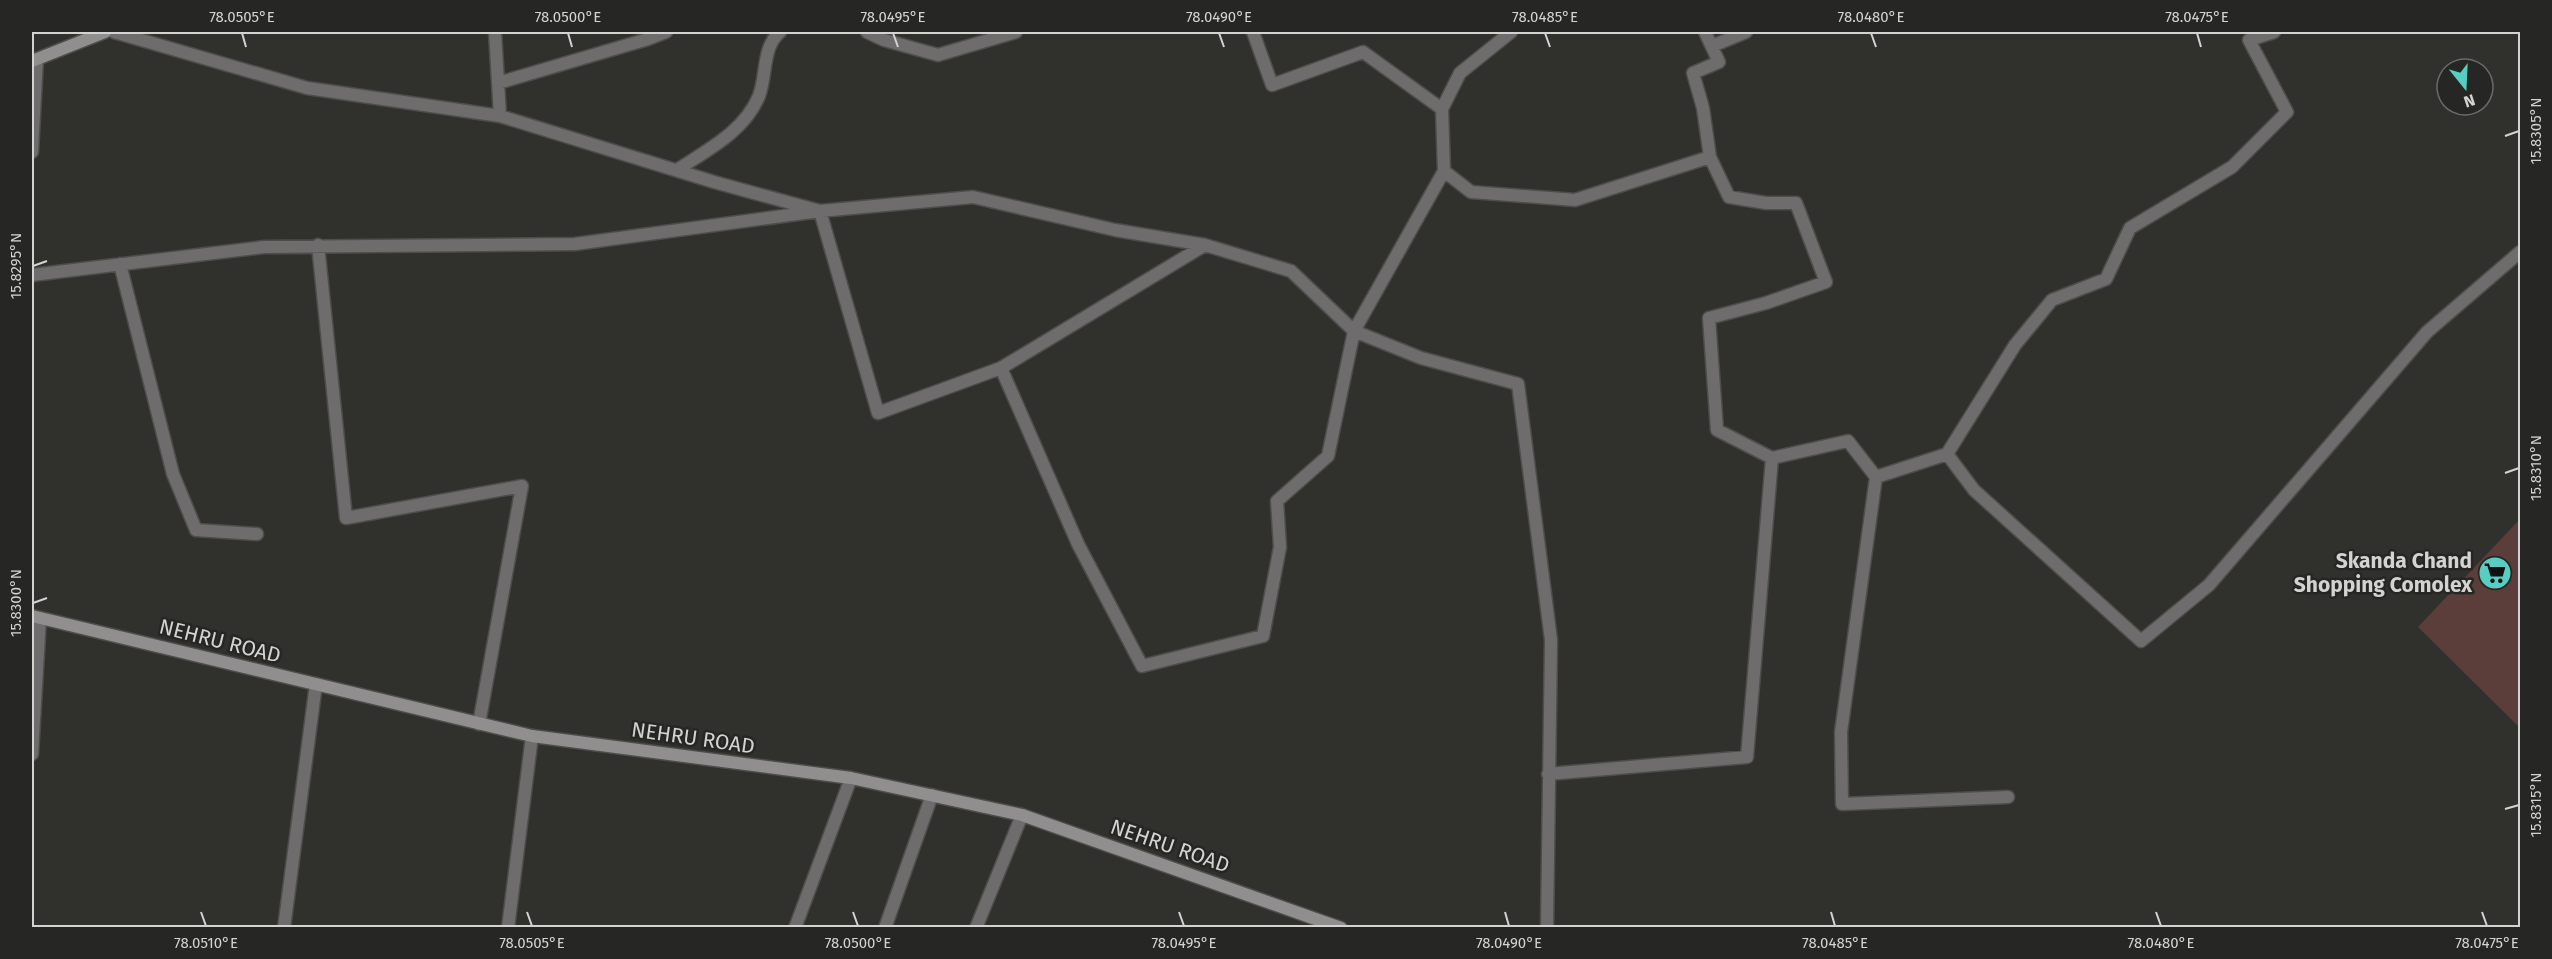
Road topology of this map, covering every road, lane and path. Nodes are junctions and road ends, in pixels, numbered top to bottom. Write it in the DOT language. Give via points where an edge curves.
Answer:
graph roads {
  1 [pos="105,32"];
  2 [pos="114,32"];
  3 [pos="495,32"];
  4 [pos="666,32"];
  5 [pos="780,32"];
  6 [pos="867,32"];
  7 [pos="1016,32"];
  8 [pos="1253,32"];
  9 [pos="1511,32"];
  10 [pos="1705,32"];
  11 [pos="1746,32"];
  12 [pos="2274,32"];
  13 [pos="1712,46"];
  14 [pos="34,60"];
  15 [pos="498,83"];
  16 [pos="1442,109"];
  17 [pos="500,116"];
  18 [pos="32,152"];
  19 [pos="1710,156"];
  20 [pos="676,170"];
  21 [pos="1444,171"];
  22 [pos="820,211"];
  23 [pos="318,245"];
  24 [pos="1205,245"];
  25 [pos="2520,252"];
  26 [pos="120,264"];
  27 [pos="32,275"];
  28 [pos="1354,331"];
  29 [pos="1001,368"];
  30 [pos="1947,454"];
  31 [pos="1772,458"];
  32 [pos="1876,477"];
  33 [pos="257,534"];
  34 [pos="36,617"];
  35 [pos="316,684"];
  36 [pos="479,723"];
  37 [pos="532,736"];
  38 [pos="32,754"];
  39 [pos="1548,774"];
  40 [pos="851,778"];
  41 [pos="932,795"];
  42 [pos="2008,797"];
  43 [pos="1022,814"];
  44 [pos="284,927"];
  45 [pos="508,927"];
  46 [pos="795,927"];
  47 [pos="885,927"];
  48 [pos="976,927"];
  49 [pos="1341,927"];
  50 [pos="1547,927"];
  1 -- 14 [label="street"];
  2 -- 17 [label="street" via="307,88"];
  3 -- 15 [label="street"];
  4 -- 15 [label="street"];
  5 -- 20 [label="street" via="771,39 758,97 733,133"];
  6 -- 7 [label="street" via="938,56"];
  8 -- 16 [label="street" via="1272,85 1363,52"];
  9 -- 16 [label="street" via="1460,73"];
  10 -- 13 [label="street"];
  11 -- 13 [label="street"];
  12 -- 30 [label="street" via="2249,40 2288,112 2232,167 2130,228 2106,279 2052,300 2015,345"];
  13 -- 19 [label="street" via="1719,62 1693,73"];
  14 -- 18 [label="street"];
  15 -- 17 [label="street"];
  16 -- 21 [label="street"];
  17 -- 20 [label="street"];
  19 -- 21 [label="street" via="1575,200 1471,192"];
  19 -- 31 [label="street" via="1729,197 1796,203 1826,282 1709,318 1717,430"];
  20 -- 22 [label="street"];
  21 -- 28 [label="street"];
  22 -- 23 [label="street" via="575,244"];
  22 -- 24 [label="street" via="974,197 1114,230"];
  22 -- 29 [label="street" via="878,413"];
  23 -- 26 [label="street" via="264,247"];
  23 -- 36 [label="street" via="346,518 522,486"];
  24 -- 28 [label="street" via="1291,271"];
  24 -- 29 [label="street"];
  25 -- 30 [label="street" via="2427,332 2209,585 2141,641 1974,490"];
  26 -- 27 [label="street"];
  26 -- 33 [label="street" via="173,474 196,530"];
  28 -- 29 [label="street" via="1328,456 1277,501 1280,547 1263,636 1142,666 1078,544"];
  28 -- 39 [label="street" via="1421,357 1518,384 1551,640"];
  30 -- 32 [label="street"];
  31 -- 32 [label="street" via="1848,441"];
  31 -- 39 [label="street" via="1747,757"];
  32 -- 42 [label="street" via="1841,732 1842,804"];
  34 -- 35 [label="street, NEHRU ROAD"];
  34 -- 38 [label="street"];
  35 -- 36 [label="street, NEHRU ROAD"];
  35 -- 44 [label="street"];
  36 -- 37 [label="street, NEHRU ROAD"];
  37 -- 40 [label="street, NEHRU ROAD"];
  37 -- 45 [label="street"];
  39 -- 50 [label="street"];
  40 -- 41 [label="street, NEHRU ROAD"];
  40 -- 46 [label="street"];
  41 -- 43 [label="street, NEHRU ROAD"];
  41 -- 47 [label="street"];
  43 -- 48 [label="street"];
  43 -- 49 [label="street, NEHRU ROAD"];
}
